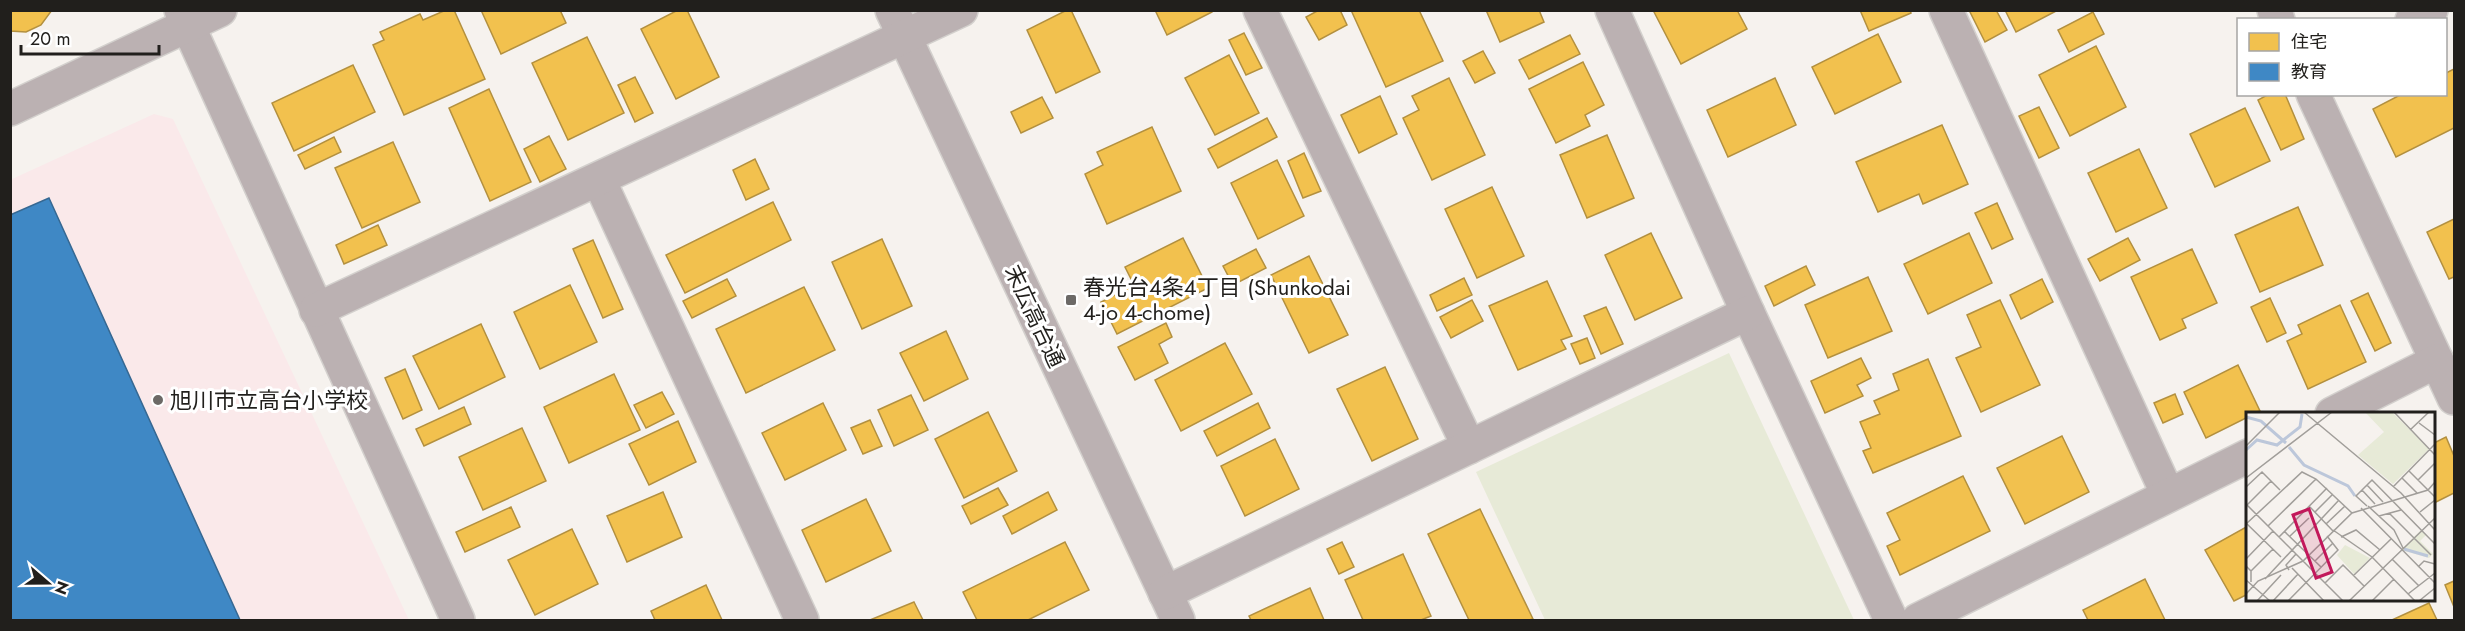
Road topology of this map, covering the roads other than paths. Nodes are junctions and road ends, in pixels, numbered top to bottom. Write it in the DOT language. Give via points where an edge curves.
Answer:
graph roads {
  1 [pos="220,10"];
  2 [pos="961,10"];
  3 [pos="1260,10"];
  4 [pos="1612,10"];
  5 [pos="1946,10"];
  6 [pos="2431,10"];
  7 [pos="185,18"];
  8 [pos="2416,18"];
  9 [pos="898,23"];
  10 [pos="2314,96"];
  11 [pos="10,109"];
  12 [pos="600,180"];
  13 [pos="316,310"];
  14 [pos="1748,313"];
  15 [pos="2437,361"];
  16 [pos="2454,398"];
  17 [pos="2336,412"];
  18 [pos="1469,447"];
  19 [pos="2246,456"];
  20 [pos="2168,495"];
  21 [pos="1172,607"];
  22 [pos="458,621"];
  23 [pos="802,621"];
  24 [pos="1891,621"];
  25 [pos="1918,621"];
  1 -- 7 [label="street"];
  2 -- 9 [label="street"];
  3 -- 18 [label="street"];
  4 -- 14 [label="street"];
  5 -- 20 [label="street"];
  6 -- 8 [label="street"];
  7 -- 11 [label="street"];
  7 -- 13 [label="street"];
  9 -- 12 [label="street"];
  9 -- 21 [label="street, 末広高台通"];
  10 -- 15 [label="street"];
  12 -- 13 [label="street"];
  12 -- 23 [label="street"];
  13 -- 22 [label="street"];
  14 -- 18 [label="street"];
  14 -- 24 [label="street"];
  15 -- 16 [label="street"];
  15 -- 17 [label="street"];
  18 -- 21 [label="street"];
  19 -- 20 [label="street"];
  20 -- 25 [label="street"];
}
